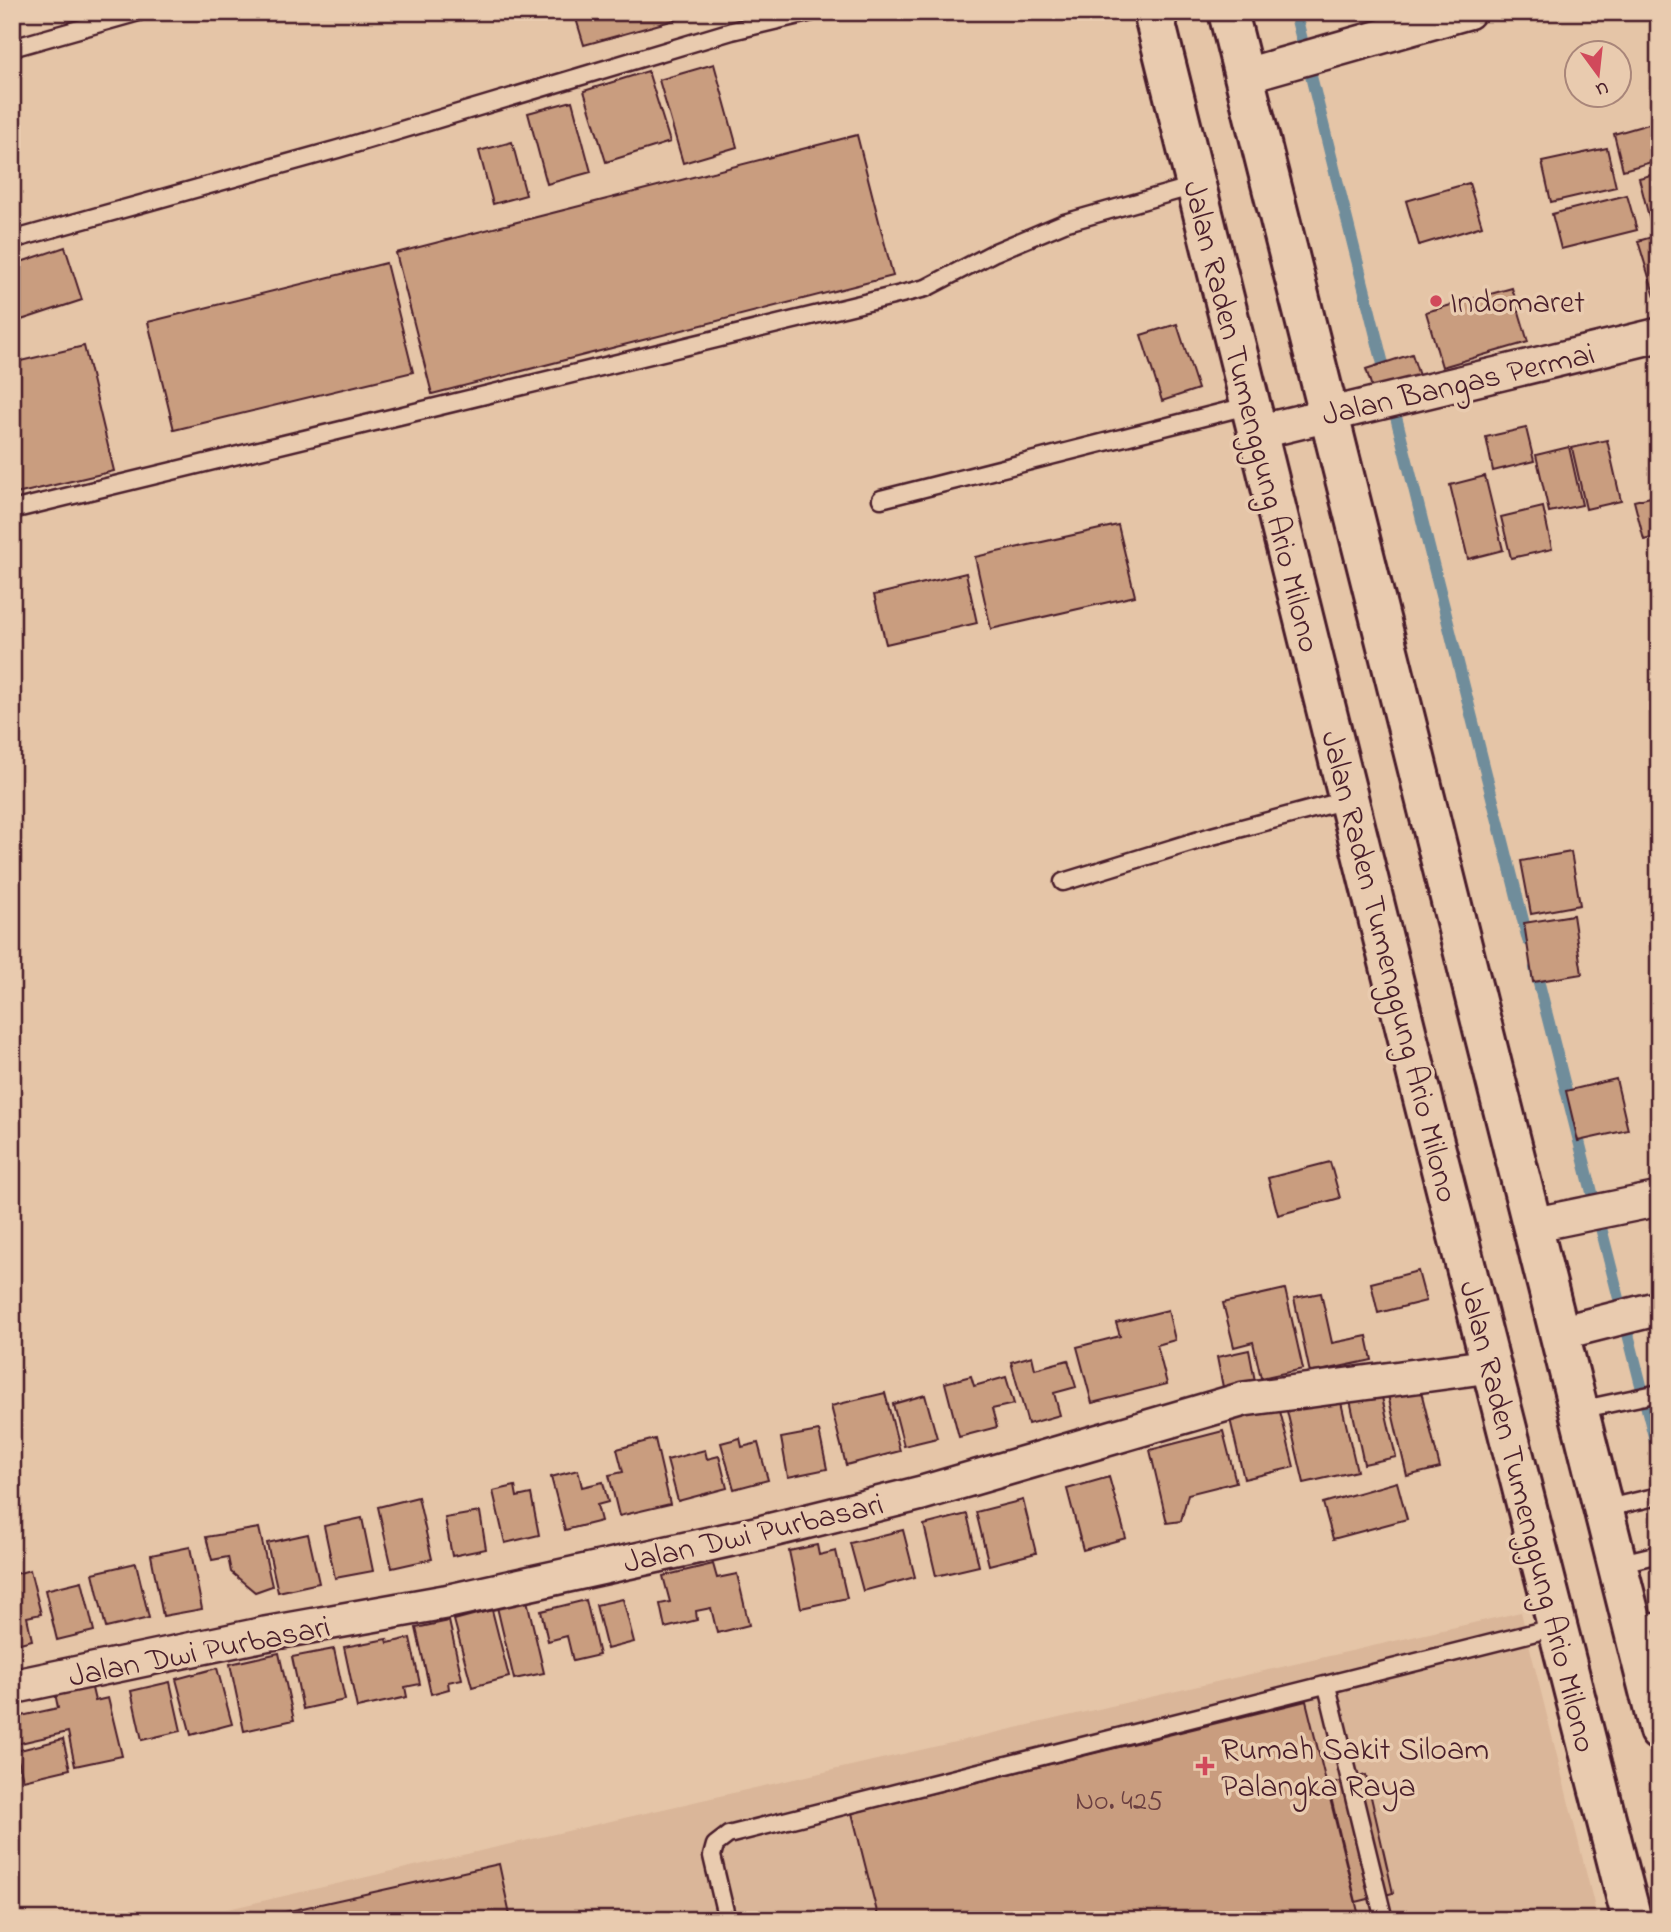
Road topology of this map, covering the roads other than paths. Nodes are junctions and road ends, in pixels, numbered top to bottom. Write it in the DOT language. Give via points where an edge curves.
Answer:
graph roads {
  1 [pos="139,12"];
  2 [pos="812,12"];
  3 [pos="1153,12"];
  4 [pos="1228,12"];
  5 [pos="1468,12"];
  6 [pos="12,48"];
  7 [pos="1244,76"];
  8 [pos="1194,186"];
  9 [pos="12,240"];
  10 [pos="1659,335"];
  11 [pos="1328,414"];
  12 [pos="1254,419"];
  13 [pos="881,499"];
  14 [pos="12,510"];
  15 [pos="1350,799"];
  16 [pos="1063,882"];
  17 [pos="1659,1199"];
  18 [pos="1532,1225"];
  19 [pos="1659,1308"];
  20 [pos="1560,1333"];
  21 [pos="1490,1366"];
  22 [pos="1659,1393"];
  23 [pos="1579,1410"];
  24 [pos="1659,1496"];
  25 [pos="1603,1509"];
  26 [pos="1659,1554"];
  27 [pos="1617,1564"];
  28 [pos="1646,1625"];
  29 [pos="1556,1627"];
  30 [pos="1327,1686"];
  31 [pos="12,1688"];
  32 [pos="1659,1731"];
  33 [pos="1635,1913"];
  34 [pos="727,1920"];
  35 [pos="1384,1920"];
  1 -- 6 [label="lane"];
  2 -- 9 [label="lane" via="732,31"];
  3 -- 8 [label="highway, Jalan Raden Tumenggung Ario Milono"];
  4 -- 7 [label="highway"];
  5 -- 7 [label="street"];
  7 -- 11 [label="highway"];
  8 -- 12 [label="highway, Jalan Raden Tumenggung Ario Milono"];
  8 -- 14 [label="lane" via="1064,223 926,288"];
  10 -- 11 [label="street, Jalan Bangas Permai"];
  11 -- 12 [label="street, Jalan Bangas Permai"];
  11 -- 18 [label="highway"];
  12 -- 13 [label="lane"];
  12 -- 15 [label="highway, Jalan Raden Tumenggung Ario Milono"];
  15 -- 16 [label="lane"];
  15 -- 21 [label="highway, Jalan Raden Tumenggung Ario Milono"];
  17 -- 18 [label="street"];
  18 -- 20 [label="highway"];
  19 -- 20 [label="street"];
  20 -- 23 [label="highway"];
  21 -- 29 [label="highway, Jalan Raden Tumenggung Ario Milono"];
  21 -- 31 [label="street, Jalan Dwi Purbasari" via="1244,1399 922,1493 764,1532 444,1602 265,1634"];
  22 -- 23 [label="lane"];
  23 -- 25 [label="highway"];
  24 -- 25 [label="lane"];
  25 -- 27 [label="highway"];
  26 -- 27 [label="lane"];
  27 -- 28 [label="highway"];
  28 -- 32 [label="highway"];
  29 -- 30 [label="lane"];
  29 -- 33 [label="highway, Jalan Raden Tumenggung Ario Milono"];
  30 -- 34 [label="lane" via="728,1835 715,1845 712,1856"];
  30 -- 35 [label="lane"];
}
